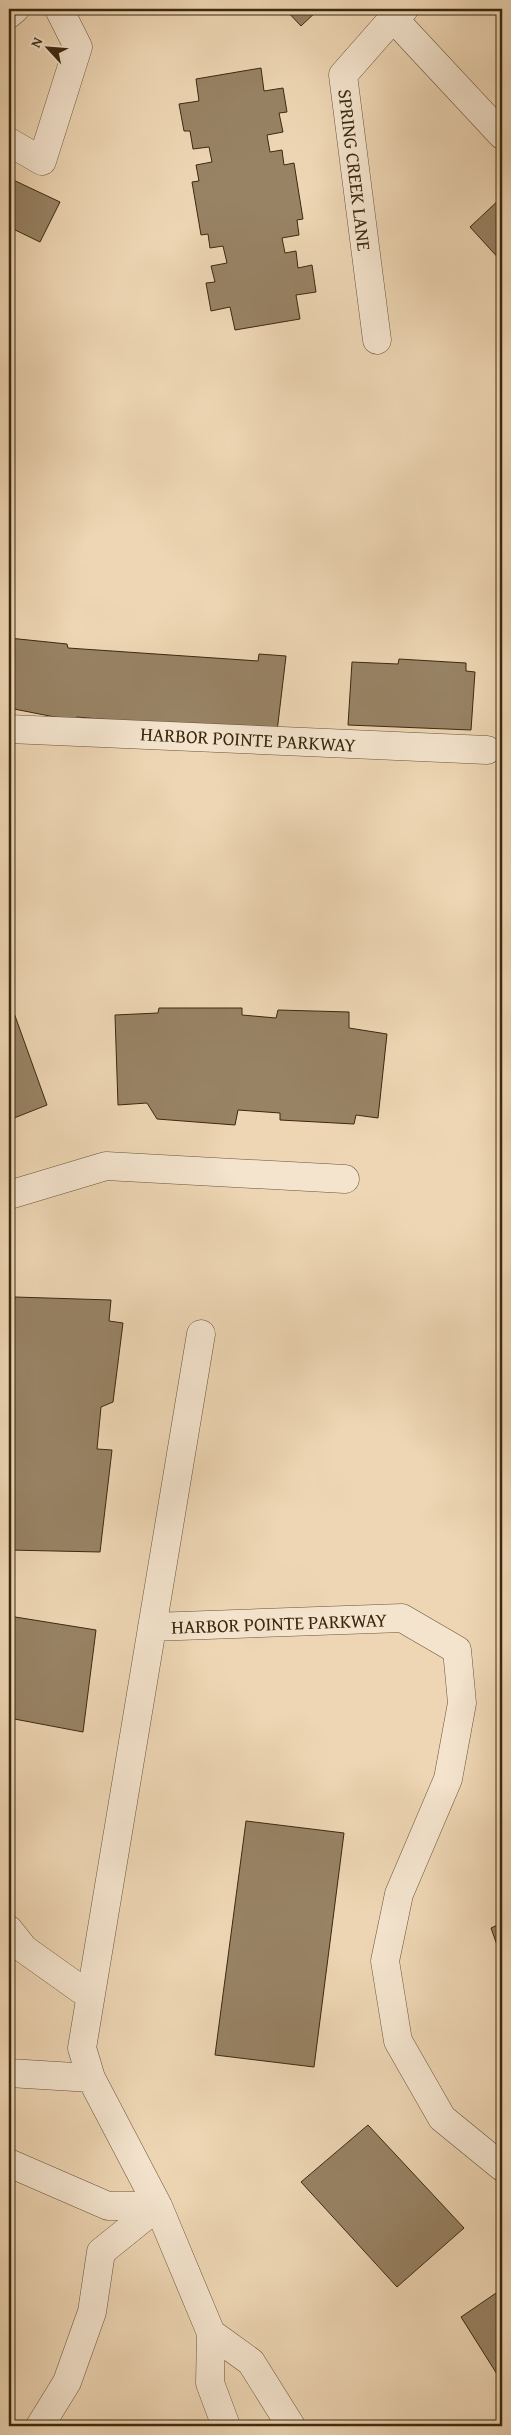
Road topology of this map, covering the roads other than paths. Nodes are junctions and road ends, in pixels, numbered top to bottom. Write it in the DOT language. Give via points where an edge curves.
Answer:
graph roads {
  1 [pos="15,9"];
  2 [pos="59,9"];
  3 [pos="398,13"];
  4 [pos="9,14"];
  5 [pos="502,135"];
  6 [pos="9,142"];
  7 [pos="377,340"];
  8 [pos="9,729"];
  9 [pos="487,750"];
  10 [pos="345,1179"];
  11 [pos="9,1195"];
  12 [pos="201,1334"];
  13 [pos="152,1627"];
  14 [pos="9,1930"];
  15 [pos="90,1996"];
  16 [pos="9,2074"];
  17 [pos="91,2078"];
  18 [pos="499,2158"];
  19 [pos="9,2163"];
  20 [pos="158,2206"];
  21 [pos="211,2333"];
  22 [pos="40,2426"];
  23 [pos="226,2426"];
  24 [pos="291,2426"];
  1 -- 4 [label="street"];
  2 -- 6 [label="street" via="78,47 42,161"];
  3 -- 5 [label="street, SPRING CREEK LANE"];
  3 -- 7 [label="street, SPRING CREEK LANE" via="343,75"];
  8 -- 9 [label="street, HARBOR POINTE PARKWAY"];
  10 -- 11 [label="street" via="106,1166"];
  12 -- 13 [label="street, HARBOR POINTE PARKWAY"];
  13 -- 15 [label="street, HARBOR POINTE PARKWAY"];
  13 -- 18 [label="street, HARBOR POINTE PARKWAY" via="402,1618 457,1650 462,1703 448,1779 399,1894 385,1962 398,2041 442,2118"];
  14 -- 15 [label="street" via="24,1949"];
  15 -- 17 [label="street, HARBOR POINTE PARKWAY" via="82,2048"];
  16 -- 17 [label="street"];
  17 -- 20 [label="street, HARBOR POINTE PARKWAY"];
  19 -- 20 [label="street" via="108,2206"];
  20 -- 21 [label="street"];
  20 -- 22 [label="street" via="101,2252 92,2312 67,2382"];
  21 -- 23 [label="street" via="210,2383"];
  21 -- 24 [label="street" via="251,2362"];
}
